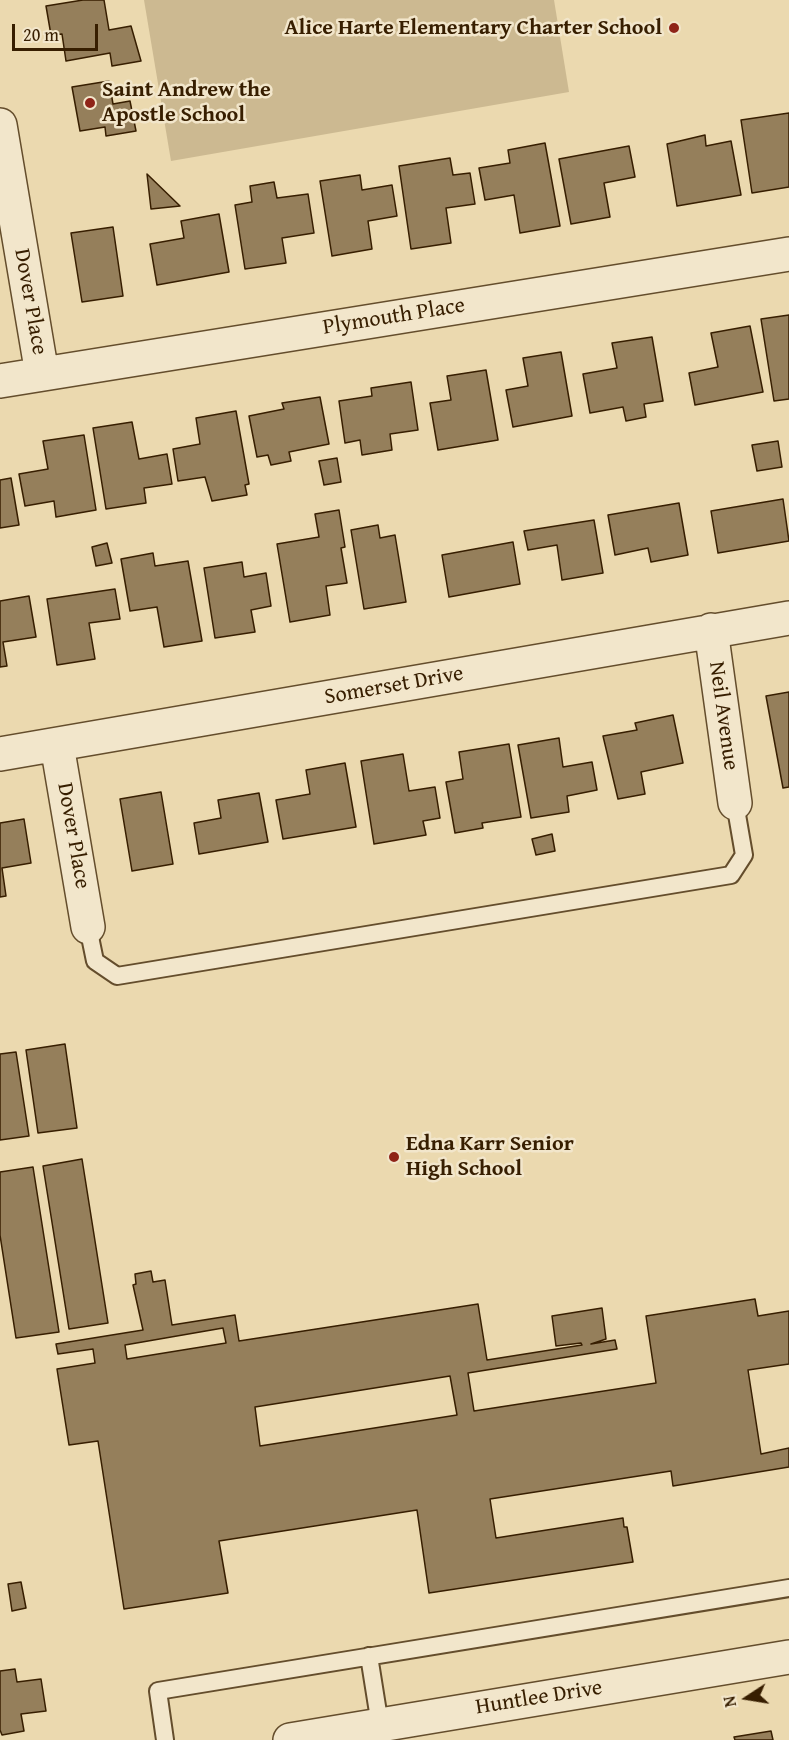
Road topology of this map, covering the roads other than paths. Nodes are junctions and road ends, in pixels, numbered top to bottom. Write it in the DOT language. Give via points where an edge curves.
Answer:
graph roads {
  1 [pos="0,125"];
  2 [pos="789,254"];
  3 [pos="42,374"];
  4 [pos="0,381"];
  5 [pos="789,618"];
  6 [pos="711,630"];
  7 [pos="57,745"];
  8 [pos="0,754"];
  9 [pos="735,803"];
  10 [pos="88,927"];
  11 [pos="789,1588"];
  12 [pos="369,1656"];
  13 [pos="789,1657"];
  14 [pos="381,1725"];
  15 [pos="165,1740"];
  16 [pos="290,1740"];
  1 -- 3 [label="street, Dover Place"];
  2 -- 3 [label="street, Plymouth Place"];
  3 -- 4 [label="street, Plymouth Place"];
  5 -- 6 [label="street, Somerset Drive"];
  6 -- 7 [label="street, Somerset Drive"];
  6 -- 9 [label="street, Neil Avenue"];
  7 -- 8 [label="street, Somerset Drive"];
  7 -- 10 [label="street, Dover Place"];
  9 -- 10 [label="lane" via="744,855 731,875 117,976 95,962"];
  11 -- 12 [label="lane"];
  12 -- 14 [label="lane"];
  12 -- 15 [label="lane" via="158,1691"];
  13 -- 14 [label="street, Huntlee Drive"];
  14 -- 16 [label="street, Huntlee Drive"];
}
